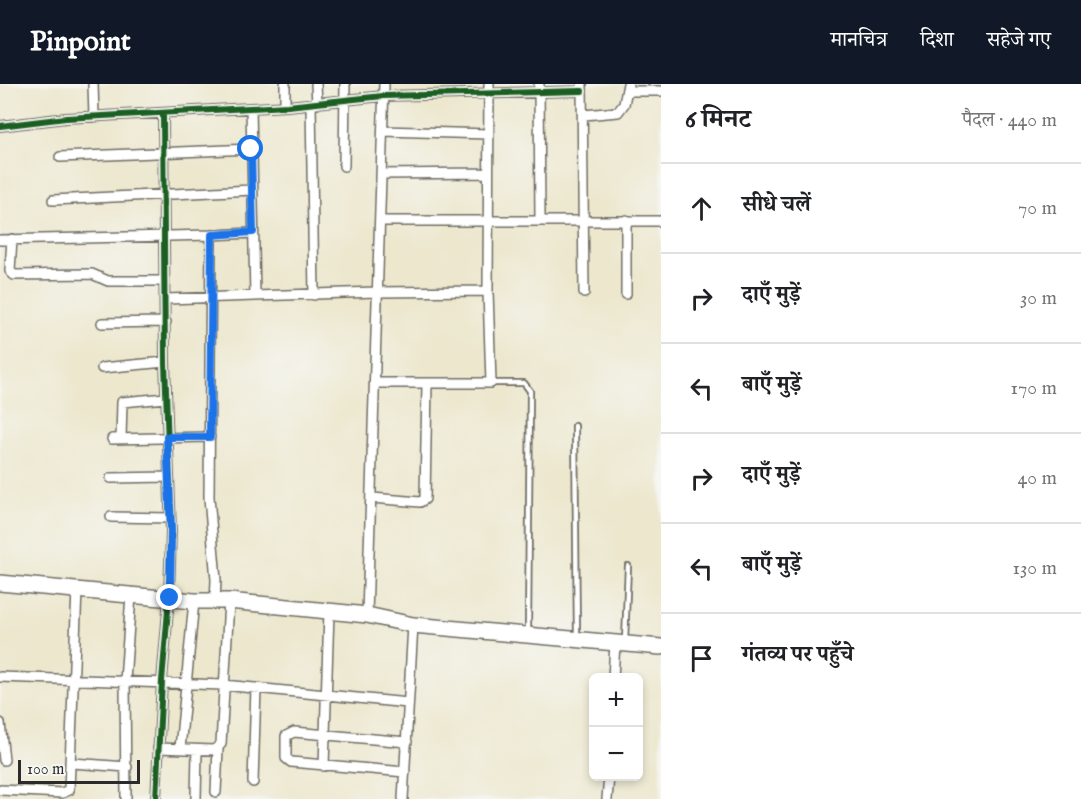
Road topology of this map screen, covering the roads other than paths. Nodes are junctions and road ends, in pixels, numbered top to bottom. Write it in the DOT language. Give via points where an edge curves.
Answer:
graph roads {
  1 [pos="93,84"];
  2 [pos="285,84"];
  3 [pos="316,84"];
  4 [pos="345,84"];
  5 [pos="384,84"];
  6 [pos="489,88"];
  7 [pos="539,88"];
  8 [pos="582,88"];
  9 [pos="627,88"];
  10 [pos="661,91"];
  11 [pos="383,96"];
  12 [pos="346,101"];
  13 [pos="314,104"];
  14 [pos="285,106"];
  15 [pos="251,108"];
  16 [pos="163,114"];
  17 [pos="584,115"];
  18 [pos="94,117"];
  19 [pos="0,126"];
  20 [pos="383,130"];
  21 [pos="489,134"];
  22 [pos="251,149"];
  23 [pos="164,151"];
  24 [pos="60,157"];
  25 [pos="344,166"];
  26 [pos="488,173"];
  27 [pos="381,174"];
  28 [pos="252,190"];
  29 [pos="165,194"];
  30 [pos="53,200"];
  31 [pos="490,220"];
  32 [pos="540,220"];
  33 [pos="584,220"];
  34 [pos="626,220"];
  35 [pos="380,221"];
  36 [pos="661,221"];
  37 [pos="253,232"];
  38 [pos="212,235"];
  39 [pos="165,237"];
  40 [pos="12,239"];
  41 [pos="0,240"];
  42 [pos="164,281"];
  43 [pos="488,291"];
  44 [pos="376,292"];
  45 [pos="584,293"];
  46 [pos="314,294"];
  47 [pos="626,294"];
  48 [pos="255,296"];
  49 [pos="212,298"];
  50 [pos="165,299"];
  51 [pos="166,322"];
  52 [pos="102,323"];
  53 [pos="165,362"];
  54 [pos="102,368"];
  55 [pos="375,383"];
  56 [pos="427,383"];
  57 [pos="491,383"];
  58 [pos="166,398"];
  59 [pos="574,426"];
  60 [pos="167,437"];
  61 [pos="210,437"];
  62 [pos="111,477"];
  63 [pos="169,477"];
  64 [pos="372,498"];
  65 [pos="111,516"];
  66 [pos="170,518"];
  67 [pos="627,566"];
  68 [pos="0,583"];
  69 [pos="77,590"];
  70 [pos="131,595"];
  71 [pos="170,598"];
  72 [pos="194,601"];
  73 [pos="222,602"];
  74 [pos="329,612"];
  75 [pos="368,615"];
  76 [pos="412,625"];
  77 [pos="528,635"];
  78 [pos="577,639"];
  79 [pos="620,643"];
  80 [pos="661,647"];
  81 [pos="614,673"];
  82 [pos="0,677"];
  83 [pos="74,680"];
  84 [pos="125,681"];
  85 [pos="162,681"];
  86 [pos="185,683"];
  87 [pos="224,685"];
  88 [pos="255,688"];
  89 [pos="327,696"];
  90 [pos="408,703"];
  91 [pos="0,723"];
  92 [pos="325,735"];
  93 [pos="407,742"];
  94 [pos="158,748"];
  95 [pos="180,749"];
  96 [pos="218,749"];
  97 [pos="197,751"];
  98 [pos="4,760"];
  99 [pos="72,763"];
  100 [pos="324,766"];
  101 [pos="127,767"];
  102 [pos="405,772"];
  103 [pos="609,781"];
  104 [pos="253,782"];
  105 [pos="0,790"];
  106 [pos="216,792"];
  107 [pos="69,794"];
  108 [pos="126,799"];
  109 [pos="156,799"];
  110 [pos="196,799"];
  111 [pos="403,799"];
  112 [pos="608,799"];
  1 -- 18 [label="street"];
  2 -- 14 [label="street"];
  3 -- 13 [label="street"];
  4 -- 12 [label="street"];
  5 -- 11 [label="street"];
  6 -- 7 [label="street"];
  6 -- 11 [label="street"];
  6 -- 21 [label="street"];
  7 -- 8 [label="street"];
  7 -- 32 [label="street"];
  8 -- 17 [label="street"];
  9 -- 10 [label="street"];
  9 -- 17 [label="street" via="618,112"];
  11 -- 12 [label="street"];
  11 -- 20 [label="street"];
  12 -- 13 [label="street"];
  12 -- 25 [label="street"];
  13 -- 14 [label="street"];
  13 -- 46 [label="street"];
  14 -- 15 [label="street"];
  15 -- 16 [label="street"];
  15 -- 22 [label="street"];
  16 -- 18 [label="street"];
  16 -- 23 [label="street"];
  17 -- 33 [label="street"];
  18 -- 19 [label="street"];
  20 -- 21 [label="street"];
  20 -- 27 [label="street"];
  21 -- 26 [label="street"];
  22 -- 23 [label="street"];
  22 -- 28 [label="street"];
  23 -- 24 [label="street"];
  23 -- 29 [label="street"];
  26 -- 27 [label="street"];
  26 -- 31 [label="street"];
  27 -- 35 [label="street"];
  28 -- 29 [label="street"];
  28 -- 37 [label="street"];
  29 -- 30 [label="street"];
  29 -- 39 [label="street"];
  31 -- 32 [label="street"];
  31 -- 35 [label="street"];
  31 -- 43 [label="street"];
  32 -- 33 [label="street"];
  33 -- 34 [label="street"];
  33 -- 45 [label="street"];
  34 -- 36 [label="street"];
  34 -- 47 [label="street"];
  35 -- 44 [label="street"];
  37 -- 38 [label="street"];
  37 -- 48 [label="street"];
  38 -- 39 [label="street"];
  38 -- 49 [label="street"];
  39 -- 40 [label="street"];
  39 -- 42 [label="street"];
  40 -- 41 [label="street"];
  40 -- 42 [label="street" via="10,271 14,275 92,273 108,281"];
  42 -- 50 [label="street"];
  43 -- 44 [label="street"];
  43 -- 57 [label="street"];
  44 -- 46 [label="street"];
  44 -- 55 [label="street"];
  46 -- 48 [label="street"];
  48 -- 49 [label="street"];
  49 -- 50 [label="street"];
  49 -- 61 [label="street"];
  50 -- 51 [label="street"];
  51 -- 52 [label="street"];
  51 -- 53 [label="street"];
  53 -- 54 [label="street"];
  53 -- 58 [label="street"];
  55 -- 56 [label="street"];
  55 -- 64 [label="street"];
  56 -- 57 [label="street"];
  56 -- 64 [label="street" via="425,499 420,502"];
  57 -- 77 [label="lane" via="524,383 530,392"];
  58 -- 60 [label="street"];
  58 -- 60 [label="street" via="122,402 116,439"];
  59 -- 78 [label="lane"];
  60 -- 61 [label="street"];
  60 -- 63 [label="street"];
  61 -- 73 [label="street" via="209,497 216,580"];
  62 -- 63 [label="street"];
  63 -- 66 [label="street"];
  64 -- 75 [label="street"];
  65 -- 66 [label="street"];
  66 -- 71 [label="street"];
  67 -- 79 [label="lane"];
  68 -- 69 [label="highway"];
  69 -- 70 [label="highway"];
  69 -- 83 [label="street"];
  70 -- 71 [label="highway"];
  70 -- 84 [label="street"];
  71 -- 72 [label="highway"];
  71 -- 85 [label="street"];
  72 -- 73 [label="highway"];
  72 -- 86 [label="street"];
  73 -- 74 [label="highway"];
  73 -- 87 [label="street"];
  74 -- 75 [label="highway"];
  74 -- 89 [label="street"];
  75 -- 76 [label="highway"];
  76 -- 77 [label="highway"];
  76 -- 90 [label="street"];
  77 -- 78 [label="highway"];
  78 -- 79 [label="highway"];
  79 -- 80 [label="highway"];
  79 -- 81 [label="street"];
  82 -- 83 [label="street"];
  83 -- 84 [label="street"];
  83 -- 99 [label="street"];
  84 -- 85 [label="street"];
  84 -- 101 [label="street"];
  85 -- 86 [label="street"];
  85 -- 94 [label="street"];
  86 -- 87 [label="street"];
  86 -- 95 [label="street"];
  87 -- 88 [label="street"];
  87 -- 96 [label="street"];
  88 -- 89 [label="street"];
  88 -- 104 [label="street"];
  89 -- 90 [label="street"];
  89 -- 92 [label="street"];
  90 -- 93 [label="street"];
  91 -- 98 [label="street"];
  92 -- 93 [label="street"];
  92 -- 100 [label="street"];
  92 -- 100 [label="street" via="291,732 286,736 288,761"];
  93 -- 102 [label="street"];
  94 -- 95 [label="street"];
  94 -- 109 [label="street"];
  95 -- 97 [label="street"];
  96 -- 97 [label="street"];
  96 -- 106 [label="street"];
  97 -- 110 [label="street"];
  99 -- 101 [label="street"];
  99 -- 107 [label="street"];
  100 -- 102 [label="street"];
  101 -- 108 [label="street"];
  102 -- 111 [label="street"];
  103 -- 112 [label="street"];
  105 -- 107 [label="street"];
}
